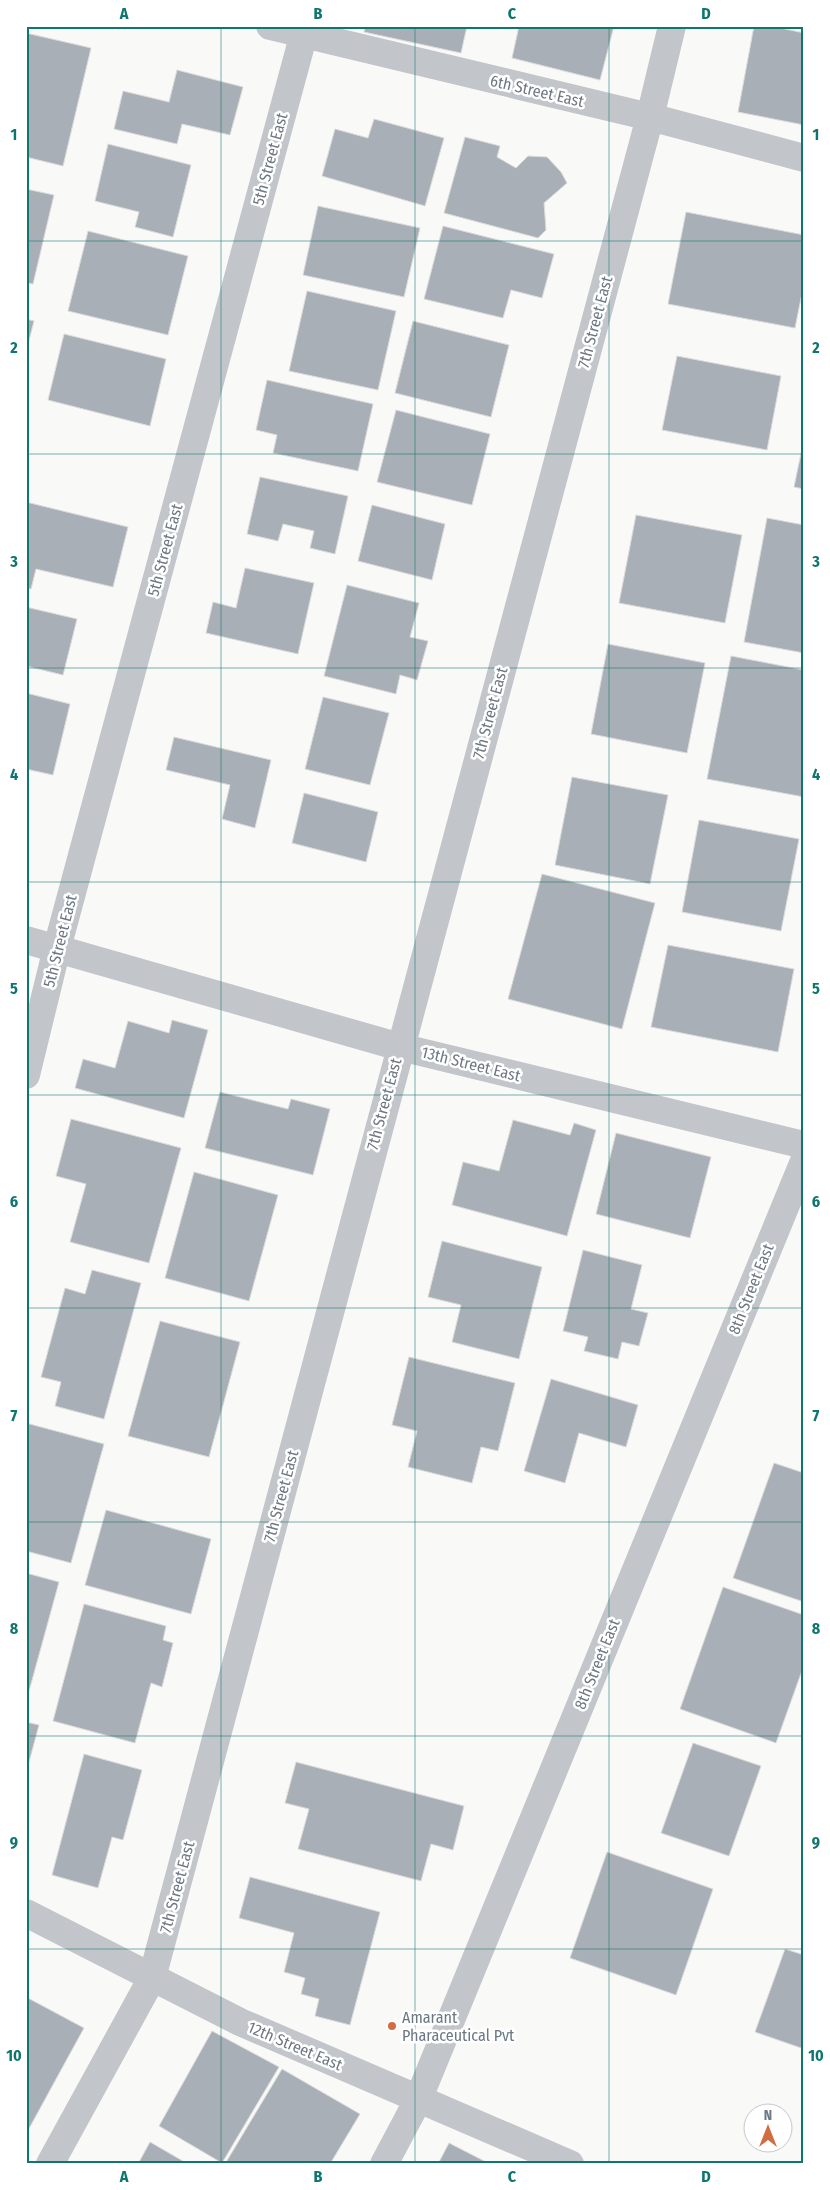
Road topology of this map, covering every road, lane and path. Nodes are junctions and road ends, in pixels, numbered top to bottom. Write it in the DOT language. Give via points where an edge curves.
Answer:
graph roads {
  1 [pos="270,26"];
  2 [pos="672,26"];
  3 [pos="305,31"];
  4 [pos="650,117"];
  5 [pos="804,158"];
  6 [pos="26,940"];
  7 [pos="57,948"];
  8 [pos="400,1046"];
  9 [pos="26,1075"];
  10 [pos="804,1145"];
  11 [pos="804,1161"];
  12 [pos="26,1913"];
  13 [pos="152,1978"];
  14 [pos="418,2100"];
  15 [pos="50,2164"];
  16 [pos="384,2164"];
  17 [pos="570,2164"];
  1 -- 3 [label="street, 6th Street East"];
  2 -- 4 [label="street, 7th Street East"];
  3 -- 4 [label="street, 6th Street East"];
  3 -- 7 [label="street, 5th Street East"];
  4 -- 5 [label="street, 6th Street East"];
  4 -- 8 [label="street, 7th Street East"];
  6 -- 7 [label="street, 13th Street East"];
  7 -- 8 [label="street, 13th Street East"];
  7 -- 9 [label="street, 5th Street East"];
  8 -- 10 [label="street, 13th Street East"];
  8 -- 13 [label="street, 7th Street East"];
  11 -- 14 [label="street, 8th Street East"];
  12 -- 13 [label="street, 12th Street East"];
  13 -- 14 [label="street, 12th Street East" via="240,2022"];
  13 -- 15 [label="street, 7th Street East"];
  14 -- 16 [label="street, 8th Street East"];
  14 -- 17 [label="street, 12th Street East"];
}
